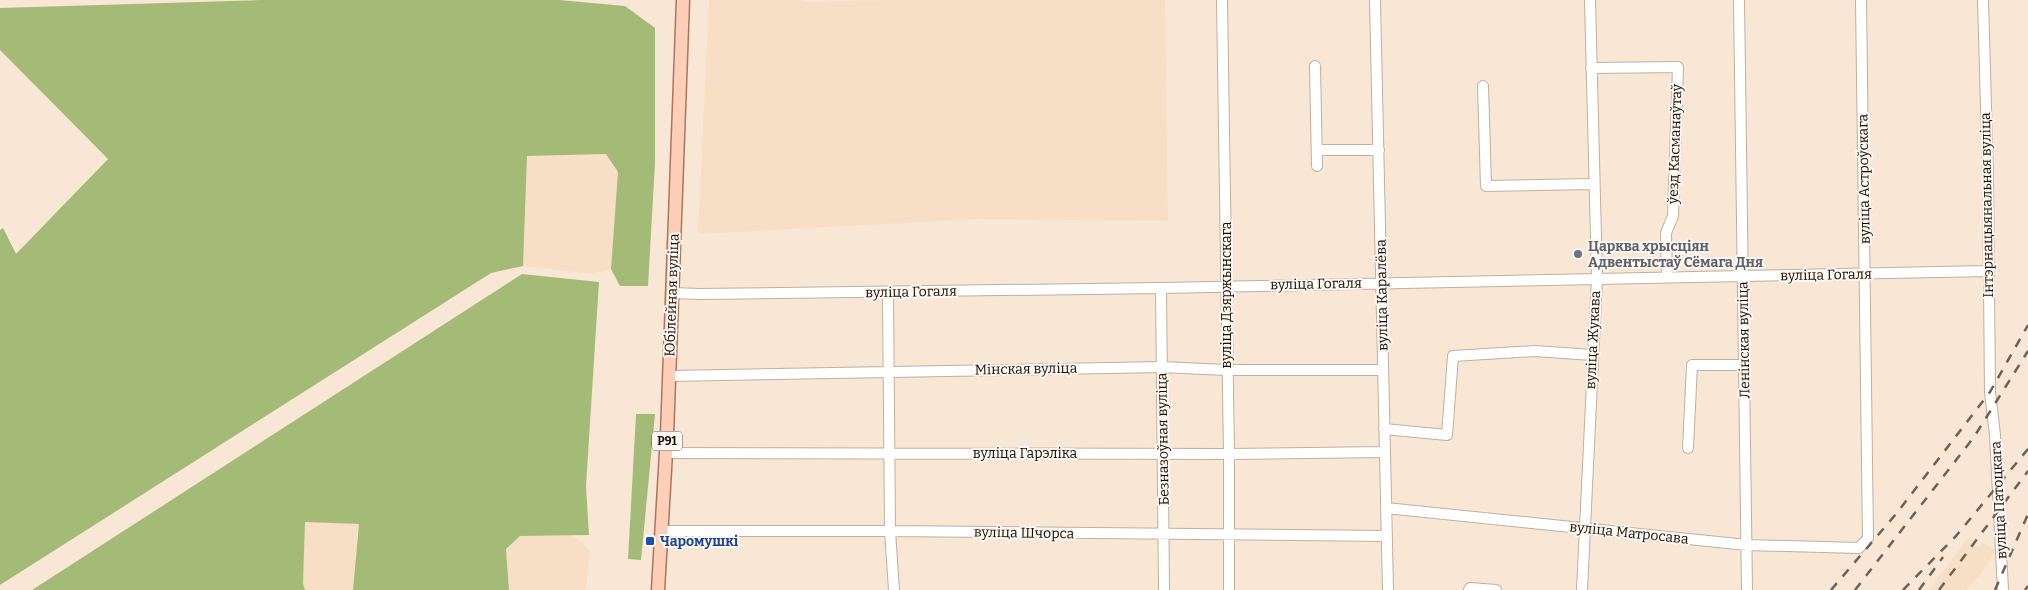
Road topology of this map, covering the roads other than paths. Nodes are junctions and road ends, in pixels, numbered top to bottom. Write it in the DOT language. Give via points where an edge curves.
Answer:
graph roads {
  1 [pos="683,0"];
  2 [pos="1222,0"];
  3 [pos="1375,0"];
  4 [pos="1590,0"];
  5 [pos="1739,0"];
  6 [pos="1861,0"];
  7 [pos="1983,0"];
  8 [pos="1315,66"];
  9 [pos="1591,68"];
  10 [pos="1483,86"];
  11 [pos="1317,150"];
  12 [pos="1379,150"];
  13 [pos="1317,166"];
  14 [pos="1593,184"];
  15 [pos="1988,271"];
  16 [pos="1865,274"];
  17 [pos="1667,276"];
  18 [pos="1743,276"];
  19 [pos="1597,278"];
  20 [pos="1383,283"];
  21 [pos="1226,286"];
  22 [pos="1161,288"];
  23 [pos="888,292"];
  24 [pos="673,293"];
  25 [pos="1592,355"];
  26 [pos="1745,365"];
  27 [pos="1162,367"];
  28 [pos="1226,370"];
  29 [pos="1383,370"];
  30 [pos="887,371"];
  31 [pos="670,376"];
  32 [pos="1992,411"];
  33 [pos="1384,429"];
  34 [pos="1688,448"];
  35 [pos="889,452"];
  36 [pos="1384,452"];
  37 [pos="666,453"];
  38 [pos="1163,454"];
  39 [pos="1229,454"];
  40 [pos="1386,508"];
  41 [pos="1585,529"];
  42 [pos="661,531"];
  43 [pos="890,531"];
  44 [pos="1229,534"];
  45 [pos="1164,535"];
  46 [pos="1387,536"];
  47 [pos="1868,538"];
  48 [pos="1747,545"];
  49 [pos="658,590"];
  50 [pos="894,590"];
  51 [pos="1164,590"];
  52 [pos="1229,590"];
  53 [pos="1388,590"];
  54 [pos="1470,590"];
  55 [pos="1496,590"];
  56 [pos="1582,590"];
  57 [pos="1747,590"];
  58 [pos="2003,590"];
  1 -- 24 [label="main road, Юбілейная вуліца / Р91"];
  2 -- 21 [label="street, вуліца Дзяржынскага"];
  3 -- 12 [label="street, вуліца Каралёва"];
  4 -- 9 [label="street, вуліца Жукава"];
  5 -- 18 [label="street, Ленінская вуліца"];
  6 -- 16 [label="street, вуліца Астроўскага"];
  7 -- 15 [label="street, Інтэрнацыянальная вуліца"];
  8 -- 11 [label="street"];
  9 -- 14 [label="street, вуліца Жукава"];
  9 -- 17 [label="street, ўезд Касманаўтаў" via="1678,67 1673,216 1666,233"];
  10 -- 14 [label="street" via="1486,186"];
  11 -- 12 [label="street"];
  11 -- 13 [label="street"];
  12 -- 20 [label="street, вуліца Каралёва"];
  14 -- 19 [label="street, вуліца Жукава"];
  15 -- 16 [label="street, вуліца Гогаля"];
  15 -- 32 [label="street, Інтэрнацыянальная вуліца"];
  16 -- 18 [label="street, вуліца Гогаля"];
  16 -- 47 [label="street, вуліца Астроўскага"];
  17 -- 18 [label="street, вуліца Гогаля"];
  17 -- 19 [label="street, вуліца Гогаля"];
  18 -- 26 [label="street, Ленінская вуліца"];
  19 -- 20 [label="street, вуліца Гогаля"];
  19 -- 25 [label="street, вуліца Жукава"];
  20 -- 21 [label="street, вуліца Гогаля"];
  20 -- 29 [label="street, вуліца Каралёва"];
  21 -- 22 [label="street, вуліца Гогаля"];
  21 -- 28 [label="street, вуліца Дзяржынскага"];
  22 -- 23 [label="street, вуліца Гогаля"];
  22 -- 27 [label="street, Безназоўная вуліца"];
  23 -- 24 [label="street, вуліца Гогаля"];
  23 -- 30 [label="street"];
  24 -- 31 [label="main road, Юбілейная вуліца / Р91"];
  25 -- 33 [label="street" via="1535,351 1453,356 1447,435"];
  25 -- 41 [label="street, вуліца Жукава"];
  26 -- 34 [label="street" via="1692,365"];
  26 -- 48 [label="street, Ленінская вуліца"];
  27 -- 28 [label="street, Мінская вуліца"];
  27 -- 30 [label="street, Мінская вуліца"];
  27 -- 38 [label="street, Безназоўная вуліца"];
  28 -- 29 [label="street, Мінская вуліца"];
  28 -- 39 [label="street, вуліца Дзяржынскага"];
  29 -- 33 [label="street, вуліца Каралёва"];
  30 -- 31 [label="street, Мінская вуліца"];
  30 -- 35 [label="street"];
  31 -- 37 [label="main road, Юбілейная вуліца / Р91"];
  32 -- 58 [label="street, вуліца Патоцкага"];
  33 -- 36 [label="street, вуліца Каралёва"];
  35 -- 37 [label="street, вуліца Гарэліка"];
  35 -- 38 [label="street, вуліца Гарэліка"];
  35 -- 43 [label="street"];
  36 -- 39 [label="street, вуліца Гарэліка"];
  36 -- 40 [label="street, вуліца Каралёва"];
  37 -- 42 [label="main road, Юбілейная вуліца / Р91"];
  38 -- 39 [label="street, вуліца Гарэліка"];
  38 -- 45 [label="street, Безназоўная вуліца"];
  39 -- 44 [label="street, вуліца Дзяржынскага"];
  40 -- 41 [label="street, вуліца Матросава"];
  40 -- 46 [label="street, вуліца Каралёва"];
  41 -- 48 [label="street, вуліца Матросава"];
  41 -- 56 [label="street, вуліца Жукава"];
  42 -- 43 [label="street, вуліца Шчорса"];
  42 -- 49 [label="main road, Юбілейная вуліца / Р91"];
  43 -- 45 [label="street, вуліца Шчорса"];
  43 -- 50 [label="street"];
  44 -- 45 [label="street, вуліца Шчорса"];
  44 -- 46 [label="street, вуліца Шчорса"];
  44 -- 52 [label="street, вуліца Дзяржынскага"];
  45 -- 51 [label="street, Безназоўная вуліца"];
  46 -- 53 [label="street, вуліца Каралёва"];
  47 -- 48 [label="street, вуліца Матросава" via="1859,548"];
  48 -- 57 [label="street, Ленінская вуліца"];
  54 -- 55 [label="street"];
}
